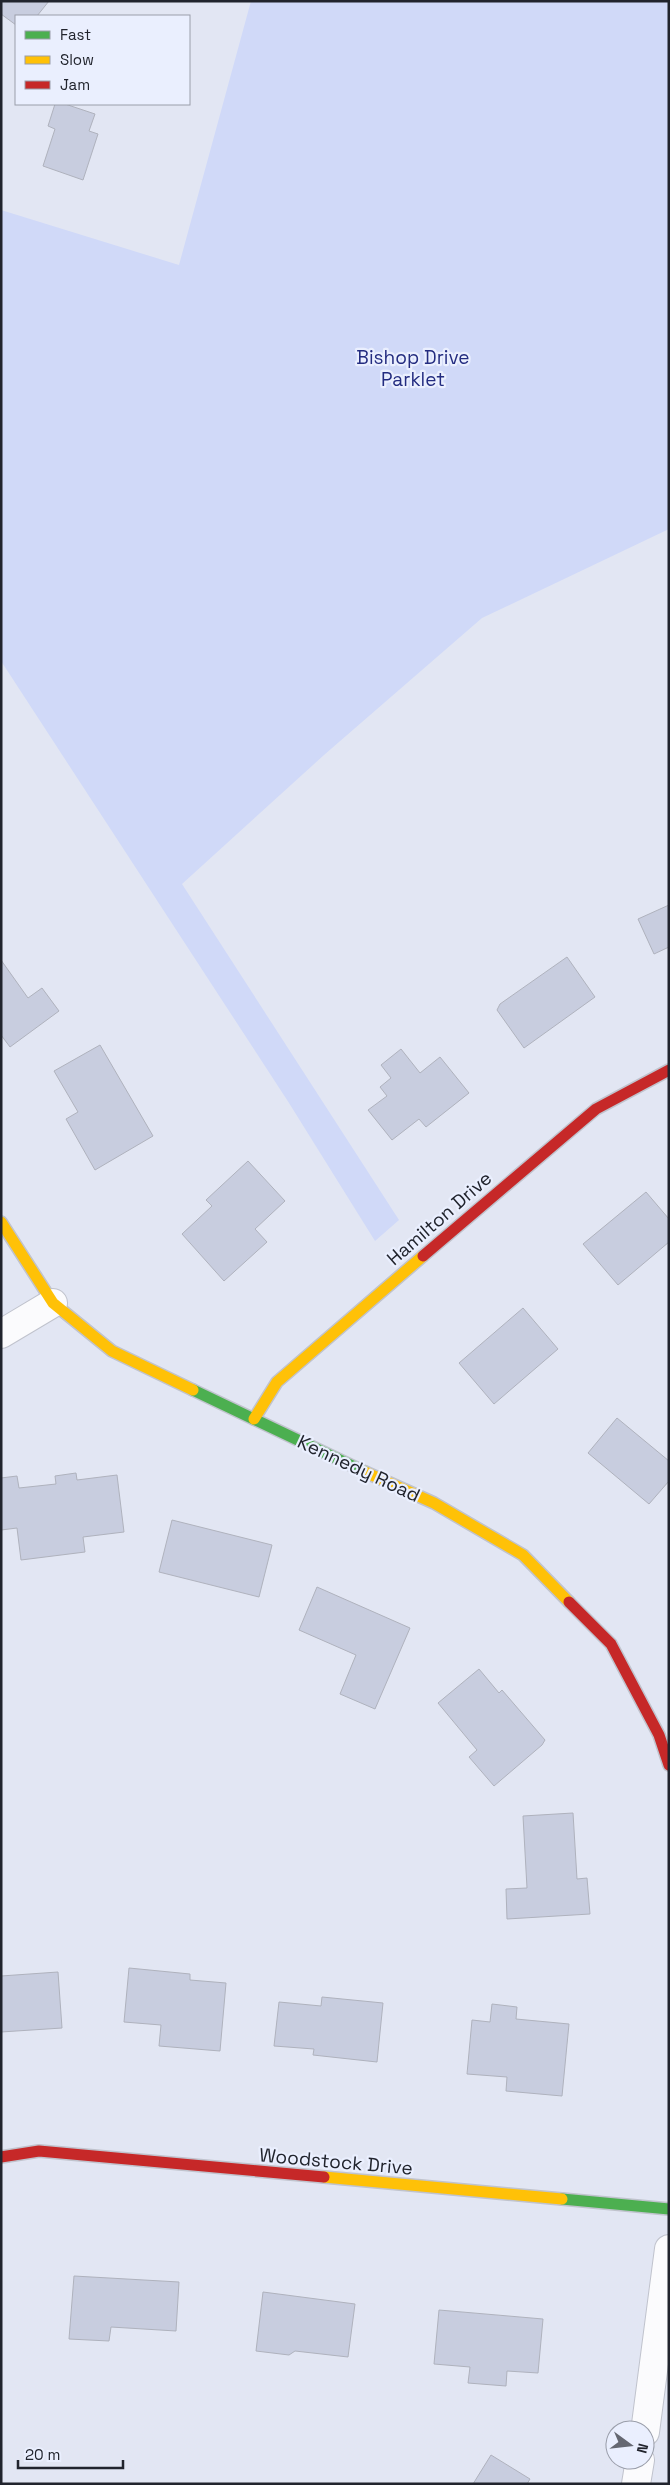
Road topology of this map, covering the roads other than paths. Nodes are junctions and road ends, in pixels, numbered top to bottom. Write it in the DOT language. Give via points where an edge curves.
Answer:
graph roads {
  1 [pos="669,1070"];
  2 [pos="1,1222"];
  3 [pos="54,1303"];
  4 [pos="1,1334"];
  5 [pos="254,1419"];
  6 [pos="669,1765"];
  7 [pos="1,2157"];
  8 [pos="669,2209"];
  9 [pos="669,2248"];
  10 [pos="647,2420"];
  11 [pos="638,2470"];
  12 [pos="636,2484"];
  1 -- 5 [label="street, Hamilton Drive" via="596,1109 474,1210 277,1382"];
  2 -- 3 [label="street, Kennedy Road"];
  3 -- 4 [label="street"];
  3 -- 5 [label="street, Kennedy Road" via="112,1351"];
  5 -- 6 [label="street, Kennedy Road" via="434,1502 523,1555 611,1644 659,1735"];
  7 -- 8 [label="street, Woodstock Drive" via="39,2151"];
  9 -- 10 [label="street"];
  11 -- 12 [label="street"];
}
